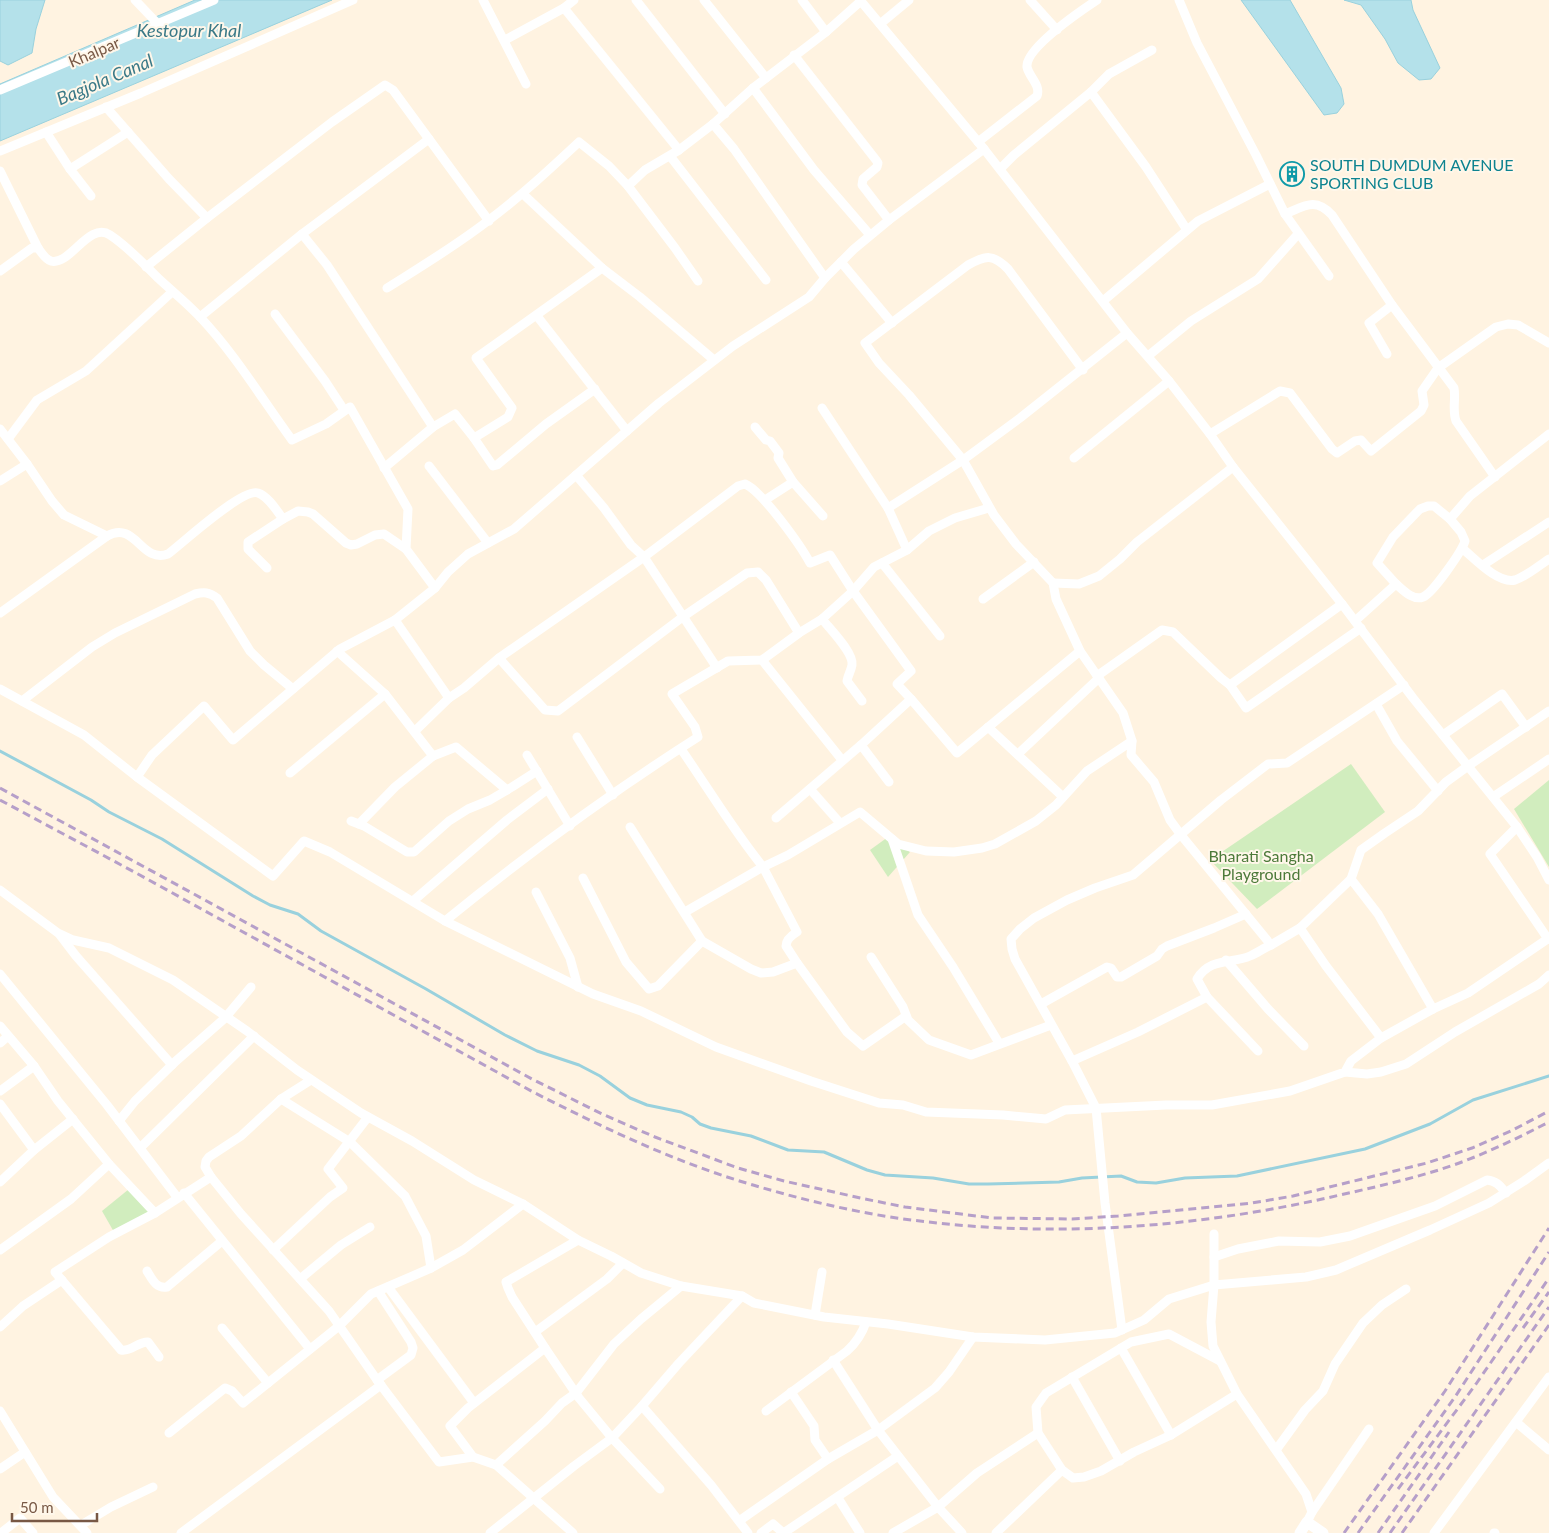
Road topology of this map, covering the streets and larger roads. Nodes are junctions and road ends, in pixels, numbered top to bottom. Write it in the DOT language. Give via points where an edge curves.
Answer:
graph roads {
  1 [pos="135,0"];
  2 [pos="214,0"];
  3 [pos="353,0"];
  4 [pos="483,0"];
  5 [pos="574,0"];
  6 [pos="636,0"];
  7 [pos="704,0"];
  8 [pos="802,0"];
  9 [pos="909,0"];
  10 [pos="1030,0"];
  11 [pos="1097,0"];
  12 [pos="1179,0"];
  13 [pos="860,1"];
  14 [pos="564,8"];
  15 [pos="158,24"];
  16 [pos="880,24"];
  17 [pos="1057,30"];
  18 [pos="826,32"];
  19 [pos="505,40"];
  20 [pos="1152,50"];
  21 [pos="794,55"];
  22 [pos="766,78"];
  23 [pos="526,84"];
  24 [pos="752,88"];
  25 [pos="0,90"];
  26 [pos="1091,92"];
  27 [pos="106,107"];
  28 [pos="725,114"];
  29 [pos="713,124"];
  30 [pos="46,132"];
  31 [pos="128,132"];
  32 [pos="429,140"];
  33 [pos="981,145"];
  34 [pos="679,150"];
  35 [pos="0,151"];
  36 [pos="670,156"];
  37 [pos="70,169"];
  38 [pos="1000,169"];
  39 [pos="0,171"];
  40 [pos="1270,184"];
  41 [pos="628,186"];
  42 [pos="523,194"];
  43 [pos="91,196"];
  44 [pos="1285,214"];
  45 [pos="207,218"];
  46 [pos="889,220"];
  47 [pos="489,221"];
  48 [pos="1188,230"];
  49 [pos="302,234"];
  50 [pos="1298,234"];
  51 [pos="870,235"];
  52 [pos="38,248"];
  53 [pos="840,262"];
  54 [pos="146,267"];
  55 [pos="602,268"];
  56 [pos="0,270"];
  57 [pos="1329,276"];
  58 [pos="825,278"];
  59 [pos="766,280"];
  60 [pos="698,281"];
  61 [pos="387,288"];
  62 [pos="172,292"];
  63 [pos="1103,301"];
  64 [pos="1392,305"];
  65 [pos="275,314"];
  66 [pos="537,316"];
  67 [pos="200,317"];
  68 [pos="892,324"];
  69 [pos="1128,334"];
  70 [pos="1549,343"];
  71 [pos="1386,354"];
  72 [pos="1148,356"];
  73 [pos="714,360"];
  74 [pos="1438,368"];
  75 [pos="1084,370"];
  76 [pos="1169,381"];
  77 [pos="595,388"];
  78 [pos="822,408"];
  79 [pos="344,410"];
  80 [pos="433,427"];
  81 [pos="755,427"];
  82 [pos="0,429"];
  83 [pos="627,430"];
  84 [pos="1210,434"];
  85 [pos="1549,434"];
  86 [pos="8,438"];
  87 [pos="474,438"];
  88 [pos="1074,458"];
  89 [pos="963,460"];
  90 [pos="27,464"];
  91 [pos="429,466"];
  92 [pos="384,468"];
  93 [pos="1233,468"];
  94 [pos="576,475"];
  95 [pos="1495,477"];
  96 [pos="0,481"];
  97 [pos="793,482"];
  98 [pos="765,500"];
  99 [pos="888,508"];
  100 [pos="989,508"];
  101 [pos="823,516"];
  102 [pos="283,519"];
  103 [pos="1450,519"];
  104 [pos="1549,522"];
  105 [pos="107,536"];
  106 [pos="488,543"];
  107 [pos="1463,548"];
  108 [pos="406,549"];
  109 [pos="906,550"];
  110 [pos="644,557"];
  111 [pos="1549,559"];
  112 [pos="1034,562"];
  113 [pos="882,563"];
  114 [pos="1483,565"];
  115 [pos="267,568"];
  116 [pos="1053,583"];
  117 [pos="1396,584"];
  118 [pos="435,588"];
  119 [pos="853,591"];
  120 [pos="982,599"];
  121 [pos="1342,604"];
  122 [pos="0,612"];
  123 [pos="684,616"];
  124 [pos="822,619"];
  125 [pos="395,620"];
  126 [pos="1358,624"];
  127 [pos="799,633"];
  128 [pos="940,636"];
  129 [pos="1080,650"];
  130 [pos="338,651"];
  131 [pos="499,658"];
  132 [pos="762,660"];
  133 [pos="717,668"];
  134 [pos="1098,677"];
  135 [pos="1230,684"];
  136 [pos="1404,684"];
  137 [pos="0,689"];
  138 [pos="293,689"];
  139 [pos="385,694"];
  140 [pos="449,698"];
  141 [pos="911,699"];
  142 [pos="22,701"];
  143 [pos="862,701"];
  144 [pos="1376,704"];
  145 [pos="1549,711"];
  146 [pos="1526,726"];
  147 [pos="988,727"];
  148 [pos="415,731"];
  149 [pos="1443,735"];
  150 [pos="577,737"];
  151 [pos="1132,741"];
  152 [pos="861,745"];
  153 [pos="681,749"];
  154 [pos="1018,754"];
  155 [pos="526,755"];
  156 [pos="433,756"];
  157 [pos="1549,759"];
  158 [pos="842,760"];
  159 [pos="1468,766"];
  160 [pos="537,771"];
  161 [pos="290,773"];
  162 [pos="138,777"];
  163 [pos="888,782"];
  164 [pos="548,788"];
  165 [pos="810,789"];
  166 [pos="507,790"];
  167 [pos="1438,791"];
  168 [pos="613,795"];
  169 [pos="1493,796"];
  170 [pos="1062,797"];
  171 [pos="776,818"];
  172 [pos="840,823"];
  173 [pos="570,826"];
  174 [pos="630,827"];
  175 [pos="1517,827"];
  176 [pos="1180,835"];
  177 [pos="892,839"];
  178 [pos="763,867"];
  179 [pos="583,878"];
  180 [pos="1351,879"];
  181 [pos="1549,880"];
  182 [pos="0,890"];
  183 [pos="536,892"];
  184 [pos="413,901"];
  185 [pos="685,912"];
  186 [pos="1246,914"];
  187 [pos="445,921"];
  188 [pos="1300,928"];
  189 [pos="58,933"];
  190 [pos="1548,938"];
  191 [pos="702,942"];
  192 [pos="1271,945"];
  193 [pos="872,957"];
  194 [pos="1226,960"];
  195 [pos="797,963"];
  196 [pos="0,974"];
  197 [pos="1549,975"];
  198 [pos="251,987"];
  199 [pos="578,987"];
  200 [pos="1207,997"];
  201 [pos="1041,1004"];
  202 [pos="1433,1008"];
  203 [pos="906,1016"];
  204 [pos="225,1018"];
  205 [pos="1051,1025"];
  206 [pos="0,1026"];
  207 [pos="8,1036"];
  208 [pos="254,1036"];
  209 [pos="1381,1038"];
  210 [pos="0,1043"];
  211 [pos="998,1043"];
  212 [pos="1304,1046"];
  213 [pos="1258,1051"];
  214 [pos="1072,1061"];
  215 [pos="172,1065"];
  216 [pos="34,1066"];
  217 [pos="1345,1072"];
  218 [pos="311,1080"];
  219 [pos="0,1091"];
  220 [pos="281,1099"];
  221 [pos="0,1104"];
  222 [pos="1096,1108"];
  223 [pos="368,1117"];
  224 [pos="73,1119"];
  225 [pos="119,1121"];
  226 [pos="349,1142"];
  227 [pos="140,1148"];
  228 [pos="34,1150"];
  229 [pos="1549,1163"];
  230 [pos="109,1164"];
  231 [pos="211,1177"];
  232 [pos="0,1182"];
  233 [pos="1506,1193"];
  234 [pos="180,1195"];
  235 [pos="523,1204"];
  236 [pos="155,1213"];
  237 [pos="370,1227"];
  238 [pos="1214,1234"];
  239 [pos="578,1240"];
  240 [pos="222,1241"];
  241 [pos="0,1250"];
  242 [pos="273,1250"];
  243 [pos="1214,1257"];
  244 [pos="623,1263"];
  245 [pos="431,1268"];
  246 [pos="146,1271"];
  247 [pos="822,1272"];
  248 [pos="300,1279"];
  249 [pos="62,1280"];
  250 [pos="1214,1285"];
  251 [pos="681,1286"];
  252 [pos="388,1287"];
  253 [pos="1406,1289"];
  254 [pos="378,1291"];
  255 [pos="742,1296"];
  256 [pos="815,1315"];
  257 [pos="866,1322"];
  258 [pos="0,1326"];
  259 [pos="339,1326"];
  260 [pos="222,1328"];
  261 [pos="1122,1330"];
  262 [pos="535,1332"];
  263 [pos="973,1337"];
  264 [pos="545,1348"];
  265 [pos="1121,1348"];
  266 [pos="310,1350"];
  267 [pos="159,1357"];
  268 [pos="833,1360"];
  269 [pos="1221,1362"];
  270 [pos="1072,1377"];
  271 [pos="1549,1377"];
  272 [pos="379,1382"];
  273 [pos="268,1383"];
  274 [pos="791,1392"];
  275 [pos="576,1393"];
  276 [pos="1237,1394"];
  277 [pos="474,1403"];
  278 [pos="642,1406"];
  279 [pos="766,1411"];
  280 [pos="1,1416"];
  281 [pos="1516,1422"];
  282 [pos="1369,1429"];
  283 [pos="878,1430"];
  284 [pos="168,1433"];
  285 [pos="1038,1433"];
  286 [pos="1171,1435"];
  287 [pos="612,1438"];
  288 [pos="1276,1450"];
  289 [pos="1549,1450"];
  290 [pos="25,1452"];
  291 [pos="898,1456"];
  292 [pos="473,1457"];
  293 [pos="828,1459"];
  294 [pos="1120,1461"];
  295 [pos="496,1465"];
  296 [pos="0,1468"];
  297 [pos="1062,1470"];
  298 [pos="153,1487"];
  299 [pos="660,1489"];
  300 [pos="534,1498"];
  301 [pos="838,1498"];
  302 [pos="938,1507"];
  303 [pos="1310,1517"];
  304 [pos="738,1521"];
  305 [pos="81,1525"];
  306 [pos="1,1533"];
  307 [pos="33,1533"];
  308 [pos="87,1533"];
  309 [pos="181,1533"];
  310 [pos="490,1533"];
  311 [pos="573,1533"];
  312 [pos="748,1533"];
  313 [pos="761,1533"];
  314 [pos="860,1533"];
  315 [pos="892,1533"];
  316 [pos="962,1533"];
  317 [pos="996,1533"];
  318 [pos="1300,1533"];
  319 [pos="1323,1533"];
  320 [pos="1434,1533"];
  1 -- 15 [label="street"];
  2 -- 15 [label="street, Khalpar"];
  3 -- 27 [label="street"];
  4 -- 19 [label="street"];
  5 -- 14 [label="street"];
  6 -- 28 [label="street"];
  7 -- 22 [label="street"];
  8 -- 18 [label="street"];
  9 -- 16 [label="street"];
  10 -- 17 [label="street"];
  11 -- 17 [label="street"];
  12 -- 40 [label="street" via="1196,43"];
  13 -- 16 [label="street"];
  13 -- 18 [label="street"];
  14 -- 19 [label="street"];
  14 -- 34 [label="street"];
  15 -- 25 [label="street, Khalpar"];
  16 -- 33 [label="street"];
  17 -- 33 [label="street" via="1038,46 1028,62 1027,68 1037,87 1037,96"];
  18 -- 21 [label="street"];
  19 -- 23 [label="street"];
  20 -- 26 [label="street" via="1109,74"];
  21 -- 22 [label="street"];
  21 -- 46 [label="street" via="876,160 877,167 863,179 862,185"];
  22 -- 24 [label="street"];
  24 -- 28 [label="street"];
  24 -- 51 [label="street" via="814,170"];
  26 -- 38 [label="street"];
  26 -- 48 [label="street"];
  27 -- 30 [label="street"];
  27 -- 31 [label="street"];
  28 -- 29 [label="street"];
  29 -- 34 [label="street"];
  29 -- 58 [label="street"];
  30 -- 35 [label="street"];
  30 -- 37 [label="street"];
  31 -- 37 [label="street"];
  31 -- 45 [label="street"];
  32 -- 45 [label="street" via="393,90 385,84"];
  32 -- 47 [label="street"];
  32 -- 49 [label="street"];
  33 -- 38 [label="street"];
  33 -- 46 [label="street"];
  34 -- 36 [label="street"];
  36 -- 41 [label="street" via="645,170"];
  36 -- 59 [label="street"];
  37 -- 43 [label="street"];
  38 -- 63 [label="street"];
  39 -- 52 [label="street"];
  40 -- 44 [label="street"];
  40 -- 48 [label="street" via="1198,221"];
  41 -- 42 [label="street" via="579,142"];
  41 -- 60 [label="street"];
  42 -- 47 [label="street"];
  42 -- 55 [label="street"];
  44 -- 50 [label="street"];
  44 -- 64 [label="street" via="1312,204 1324,206"];
  45 -- 54 [label="street"];
  46 -- 51 [label="street"];
  47 -- 61 [label="street"];
  48 -- 63 [label="street"];
  49 -- 67 [label="street"];
  49 -- 80 [label="street" via="327,265"];
  50 -- 57 [label="street"];
  50 -- 72 [label="street" via="1258,279 1191,321"];
  51 -- 53 [label="street"];
  52 -- 54 [label="street" via="49,261 54,262 98,232 104,232 120,242"];
  52 -- 56 [label="street" via="32,248"];
  53 -- 58 [label="street"];
  53 -- 68 [label="street"];
  54 -- 62 [label="street"];
  55 -- 66 [label="street"];
  55 -- 73 [label="street"];
  58 -- 73 [label="street" via="809,297"];
  62 -- 67 [label="street"];
  62 -- 86 [label="street" via="86,371 37,400"];
  63 -- 69 [label="street"];
  64 -- 71 [label="street" via="1369,323"];
  64 -- 74 [label="street"];
  65 -- 79 [label="street"];
  66 -- 77 [label="street"];
  66 -- 87 [label="street" via="476,358 512,408 508,417"];
  67 -- 79 [label="street" via="292,440 326,424"];
  68 -- 75 [label="street" via="968,265 979,259 992,258 1008,269"];
  68 -- 89 [label="street" via="865,343"];
  69 -- 72 [label="street"];
  69 -- 75 [label="street"];
  70 -- 74 [label="street" via="1527,329 1508,324 1496,327"];
  72 -- 76 [label="street"];
  73 -- 83 [label="street"];
  74 -- 84 [label="street" via="1422,391 1424,405 1420,411 1371,451 1361,440 1337,453 1290,393 1280,391"];
  74 -- 95 [label="street" via="1454,388 1453,414 1456,421"];
  75 -- 89 [label="street"];
  76 -- 84 [label="street"];
  76 -- 88 [label="street"];
  77 -- 83 [label="street"];
  77 -- 87 [label="street" via="497,465 493,466"];
  78 -- 99 [label="street"];
  79 -- 92 [label="street" via="350,407"];
  80 -- 87 [label="street" via="455,414"];
  80 -- 92 [label="street"];
  81 -- 97 [label="street" via="779,454 778,458"];
  82 -- 86 [label="street"];
  83 -- 94 [label="street"];
  84 -- 93 [label="street"];
  85 -- 95 [label="street"];
  86 -- 90 [label="street"];
  89 -- 99 [label="street"];
  89 -- 100 [label="street"];
  90 -- 96 [label="street"];
  90 -- 105 [label="street" via="64,515"];
  91 -- 106 [label="street"];
  92 -- 108 [label="street" via="408,509"];
  93 -- 116 [label="street" via="1137,542 1099,576 1079,584"];
  93 -- 121 [label="street"];
  94 -- 106 [label="street" via="514,529"];
  94 -- 110 [label="street"];
  95 -- 103 [label="street" via="1470,496"];
  97 -- 98 [label="street"];
  97 -- 101 [label="street"];
  98 -- 110 [label="street" via="751,486 738,486"];
  98 -- 119 [label="street" via="810,563 830,555"];
  99 -- 109 [label="street"];
  100 -- 109 [label="street" via="955,518 929,531"];
  100 -- 112 [label="street"];
  102 -- 105 [label="street" via="259,493 251,493 237,499 162,556 150,553 123,532"];
  102 -- 108 [label="street" via="304,511 346,543 357,544 380,533"];
  102 -- 115 [label="street" via="248,542 248,549"];
  103 -- 107 [label="street" via="1462,532"];
  103 -- 117 [label="street" via="1434,506 1424,507 1393,537 1377,563"];
  104 -- 114 [label="street"];
  105 -- 122 [label="street"];
  106 -- 118 [label="street" via="468,554"];
  107 -- 114 [label="street"];
  107 -- 117 [label="street" via="1423,597 1407,594"];
  108 -- 118 [label="street"];
  109 -- 113 [label="street"];
  110 -- 123 [label="street"];
  110 -- 131 [label="street"];
  111 -- 114 [label="street" via="1513,581 1495,575"];
  112 -- 116 [label="street"];
  112 -- 120 [label="street"];
  113 -- 119 [label="street" via="874,567"];
  113 -- 128 [label="street"];
  116 -- 129 [label="street" via="1056,600"];
  117 -- 126 [label="street"];
  118 -- 125 [label="street"];
  119 -- 124 [label="street"];
  119 -- 141 [label="street" via="911,671 897,684"];
  121 -- 126 [label="street"];
  121 -- 135 [label="street"];
  123 -- 127 [label="street" via="748,573 758,572"];
  123 -- 131 [label="street" via="558,711 545,710"];
  123 -- 133 [label="street"];
  124 -- 127 [label="street"];
  124 -- 143 [label="street" via="852,656 847,681"];
  125 -- 130 [label="street"];
  125 -- 140 [label="street"];
  126 -- 135 [label="street" via="1246,708"];
  126 -- 136 [label="street"];
  127 -- 132 [label="street"];
  129 -- 134 [label="street"];
  129 -- 147 [label="street"];
  130 -- 138 [label="street"];
  130 -- 139 [label="street"];
  131 -- 140 [label="street"];
  132 -- 133 [label="street" via="728,661"];
  132 -- 158 [label="street"];
  133 -- 153 [label="street" via="672,694 695,726 698,738"];
  134 -- 135 [label="street" via="1162,630 1173,632"];
  134 -- 151 [label="street" via="1123,713"];
  134 -- 154 [label="street"];
  136 -- 144 [label="street"];
  136 -- 149 [label="street"];
  137 -- 142 [label="street"];
  138 -- 142 [label="street" via="250,651 217,598 203,592 115,633"];
  138 -- 162 [label="street" via="233,740 204,706 152,756"];
  139 -- 148 [label="street"];
  139 -- 161 [label="street"];
  140 -- 148 [label="street"];
  141 -- 147 [label="street" via="957,753"];
  141 -- 152 [label="street"];
  142 -- 162 [label="street" via="84,735"];
  144 -- 167 [label="street" via="1397,741"];
  144 -- 176 [label="street" via="1287,762 1268,764"];
  145 -- 146 [label="street"];
  146 -- 149 [label="street" via="1502,694"];
  146 -- 159 [label="street"];
  147 -- 154 [label="street"];
  148 -- 156 [label="street"];
  149 -- 159 [label="street"];
  150 -- 168 [label="street"];
  151 -- 170 [label="street" via="1087,771"];
  151 -- 176 [label="street" via="1131,755 1154,782"];
  152 -- 158 [label="street"];
  152 -- 163 [label="street"];
  153 -- 168 [label="street"];
  153 -- 178 [label="street"];
  154 -- 170 [label="street"];
  155 -- 160 [label="street"];
  156 -- 166 [label="street" via="456,746"];
  156 -- 166 [label="street" via="355,823 408,852 414,852 449,821"];
  157 -- 169 [label="street"];
  158 -- 165 [label="street"];
  159 -- 167 [label="street"];
  159 -- 169 [label="street"];
  160 -- 164 [label="street"];
  160 -- 166 [label="street"];
  162 -- 184 [label="street" via="273,876 304,841 330,852"];
  164 -- 173 [label="street"];
  164 -- 184 [label="street"];
  165 -- 171 [label="street"];
  165 -- 172 [label="street"];
  167 -- 180 [label="street" via="1418,811 1361,850"];
  168 -- 173 [label="street"];
  169 -- 175 [label="street"];
  170 -- 177 [label="street" via="1036,821 996,844 982,848 926,851 898,844"];
  172 -- 177 [label="street" via="860,812"];
  172 -- 178 [label="street"];
  173 -- 187 [label="street"];
  174 -- 185 [label="street"];
  175 -- 181 [label="street"];
  175 -- 190 [label="street" via="1490,854"];
  176 -- 186 [label="street"];
  176 -- 201 [label="street" via="1133,875 1067,900 1020,929 1012,939 1012,950"];
  177 -- 211 [label="street" via="918,915"];
  178 -- 185 [label="street"];
  178 -- 195 [label="street" via="797,932 789,938 786,946"];
  179 -- 191 [label="street" via="626,962 649,989 658,986"];
  180 -- 188 [label="street"];
  180 -- 202 [label="street" via="1378,914"];
  182 -- 189 [label="street"];
  183 -- 199 [label="street" via="570,958"];
  184 -- 187 [label="street"];
  185 -- 191 [label="street"];
  186 -- 192 [label="street"];
  186 -- 201 [label="street" via="1167,946 1158,956 1121,977 1107,967"];
  187 -- 199 [label="street"];
  188 -- 192 [label="street"];
  188 -- 209 [label="street"];
  189 -- 204 [label="street" via="109,948 172,980"];
  189 -- 215 [label="street"];
  190 -- 202 [label="street" via="1468,993"];
  191 -- 195 [label="street" via="761,973"];
  192 -- 194 [label="street" via="1249,957"];
  193 -- 203 [label="street"];
  194 -- 200 [label="street" via="1200,974 1198,979"];
  194 -- 212 [label="street"];
  195 -- 203 [label="street" via="847,1032 863,1046"];
  196 -- 225 [label="street"];
  197 -- 217 [label="street" via="1406,1064 1367,1074"];
  198 -- 204 [label="street"];
  199 -- 222 [label="street" via="641,1011 716,1047 879,1103 926,1112 1046,1120 1066,1110"];
  200 -- 213 [label="street"];
  200 -- 214 [label="street"];
  201 -- 205 [label="street"];
  202 -- 209 [label="street"];
  203 -- 211 [label="street" via="929,1040 971,1055"];
  204 -- 208 [label="street"];
  204 -- 215 [label="street"];
  205 -- 211 [label="street"];
  205 -- 214 [label="street"];
  206 -- 207 [label="street"];
  207 -- 210 [label="street"];
  207 -- 216 [label="street"];
  208 -- 218 [label="street"];
  208 -- 227 [label="street"];
  209 -- 217 [label="street" via="1351,1061"];
  214 -- 222 [label="street"];
  215 -- 225 [label="street"];
  216 -- 219 [label="street"];
  216 -- 224 [label="street"];
  217 -- 222 [label="street" via="1290,1091 1212,1105"];
  218 -- 220 [label="street"];
  218 -- 223 [label="street"];
  220 -- 226 [label="street"];
  220 -- 231 [label="street" via="241,1136 206,1161 205,1167"];
  221 -- 228 [label="street"];
  222 -- 261 [label="street"];
  223 -- 226 [label="street"];
  223 -- 235 [label="street" via="474,1180"];
  224 -- 228 [label="street"];
  224 -- 230 [label="street"];
  225 -- 227 [label="street"];
  226 -- 242 [label="street" via="328,1169 343,1188"];
  226 -- 245 [label="street" via="405,1196 426,1236"];
  227 -- 234 [label="street"];
  228 -- 232 [label="street"];
  229 -- 233 [label="street"];
  230 -- 236 [label="street"];
  230 -- 241 [label="street" via="71,1199"];
  231 -- 234 [label="street"];
  231 -- 242 [label="street"];
  233 -- 243 [label="street" via="1493,1180 1487,1180 1435,1206 1350,1236 1320,1242 1279,1241 1238,1248"];
  233 -- 250 [label="street" via="1336,1270 1306,1277"];
  234 -- 236 [label="street"];
  234 -- 240 [label="street"];
  235 -- 239 [label="street"];
  235 -- 245 [label="street" via="463,1250"];
  236 -- 249 [label="street" via="109,1237 55,1272"];
  237 -- 248 [label="street" via="341,1244"];
  238 -- 243 [label="street"];
  239 -- 244 [label="street"];
  239 -- 262 [label="street" via="506,1282"];
  240 -- 246 [label="street" via="167,1287 157,1286"];
  240 -- 266 [label="street"];
  242 -- 248 [label="street"];
  243 -- 250 [label="street"];
  244 -- 251 [label="street" via="641,1273"];
  244 -- 262 [label="street" via="607,1279"];
  245 -- 252 [label="street"];
  247 -- 256 [label="street"];
  248 -- 259 [label="street"];
  249 -- 258 [label="street"];
  249 -- 267 [label="street" via="121,1350 148,1342"];
  250 -- 261 [label="street" via="1169,1299 1144,1320"];
  250 -- 269 [label="street" via="1213,1346"];
  251 -- 255 [label="street"];
  251 -- 275 [label="street" via="614,1344"];
  252 -- 254 [label="street"];
  252 -- 277 [label="street"];
  253 -- 288 [label="street" via="1363,1323 1335,1364 1323,1391"];
  254 -- 259 [label="street"];
  254 -- 272 [label="street" via="413,1348 410,1355"];
  255 -- 256 [label="street" via="754,1303"];
  255 -- 278 [label="street"];
  256 -- 257 [label="street"];
  257 -- 263 [label="street"];
  257 -- 268 [label="street" via="856,1343"];
  259 -- 266 [label="street"];
  259 -- 272 [label="street"];
  260 -- 273 [label="street"];
  261 -- 263 [label="street" via="1045,1340"];
  262 -- 264 [label="street"];
  263 -- 283 [label="street" via="935,1388"];
  264 -- 275 [label="street"];
  264 -- 277 [label="street"];
  265 -- 269 [label="street" via="1131,1342 1170,1334"];
  265 -- 270 [label="street"];
  265 -- 286 [label="street"];
  266 -- 273 [label="street"];
  268 -- 274 [label="street"];
  268 -- 283 [label="street"];
  269 -- 276 [label="street"];
  270 -- 285 [label="street" via="1046,1393 1036,1407"];
  270 -- 294 [label="street"];
  271 -- 281 [label="street"];
  272 -- 292 [label="street" via="439,1462"];
  272 -- 309 [label="street"];
  273 -- 284 [label="street" via="244,1403 225,1388"];
  274 -- 279 [label="street"];
  274 -- 293 [label="street" via="814,1426 815,1440"];
  275 -- 287 [label="street"];
  275 -- 295 [label="street"];
  276 -- 286 [label="street"];
  276 -- 288 [label="street"];
  277 -- 292 [label="street" via="450,1426"];
  278 -- 287 [label="street"];
  278 -- 304 [label="street"];
  280 -- 290 [label="street"];
  281 -- 289 [label="street"];
  281 -- 320 [label="street"];
  282 -- 303 [label="street"];
  283 -- 291 [label="street"];
  283 -- 293 [label="street"];
  285 -- 297 [label="street"];
  285 -- 302 [label="street" via="977,1473"];
  286 -- 294 [label="street"];
  287 -- 299 [label="street"];
  287 -- 300 [label="street"];
  288 -- 303 [label="street" via="1306,1494"];
  290 -- 296 [label="street"];
  290 -- 305 [label="street" via="53,1497"];
  291 -- 301 [label="street"];
  291 -- 302 [label="street"];
  292 -- 295 [label="street"];
  293 -- 304 [label="street"];
  294 -- 297 [label="street" via="1084,1477 1073,1478"];
  295 -- 300 [label="street"];
  297 -- 317 [label="street"];
  298 -- 305 [label="street"];
  300 -- 310 [label="street"];
  300 -- 311 [label="street"];
  301 -- 313 [label="street" via="785,1532 773,1524"];
  301 -- 314 [label="street"];
  302 -- 315 [label="street"];
  302 -- 316 [label="street"];
  303 -- 318 [label="street"];
  303 -- 319 [label="street"];
  304 -- 312 [label="street"];
  305 -- 308 [label="street"];
  306 -- 307 [label="street" via="20,1518"];
}
